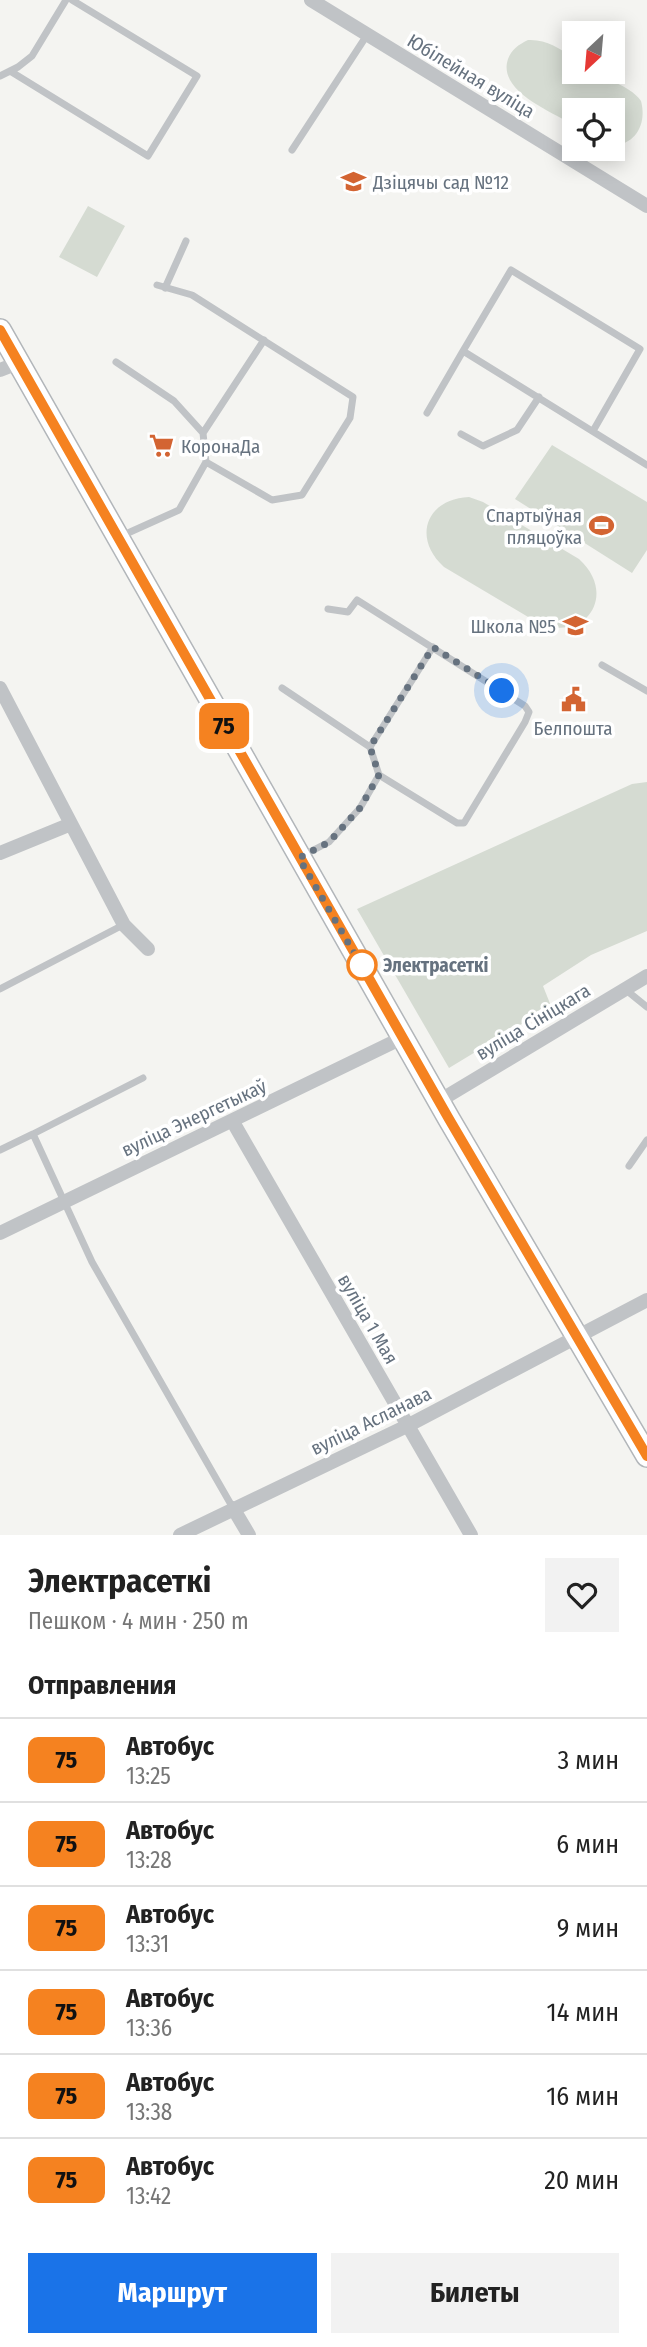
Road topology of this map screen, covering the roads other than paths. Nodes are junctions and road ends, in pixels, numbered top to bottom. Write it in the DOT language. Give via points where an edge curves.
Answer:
graph roads {
  1 [pos="66,0"];
  2 [pos="72,0"];
  3 [pos="311,0"];
  4 [pos="367,35"];
  5 [pos="10,71"];
  6 [pos="0,76"];
  7 [pos="292,150"];
  8 [pos="647,206"];
  9 [pos="186,241"];
  10 [pos="0,330"];
  11 [pos="264,340"];
  12 [pos="463,351"];
  13 [pos="116,362"];
  14 [pos="9,366"];
  15 [pos="539,397"];
  16 [pos="427,413"];
  17 [pos="593,430"];
  18 [pos="203,433"];
  19 [pos="461,434"];
  20 [pos="206,462"];
  21 [pos="647,465"];
  22 [pos="118,537"];
  23 [pos="328,609"];
  24 [pos="433,647"];
  25 [pos="601,665"];
  26 [pos="0,688"];
  27 [pos="282,688"];
  28 [pos="647,691"];
  29 [pos="370,747"];
  30 [pos="379,775"];
  31 [pos="71,824"];
  32 [pos="0,853"];
  33 [pos="299,858"];
  34 [pos="124,925"];
  35 [pos="148,948"];
  36 [pos="647,976"];
  37 [pos="0,989"];
  38 [pos="626,989"];
  39 [pos="647,1007"];
  40 [pos="404,1037"];
  41 [pos="143,1078"];
  42 [pos="439,1101"];
  43 [pos="233,1122"];
  44 [pos="33,1134"];
  45 [pos="647,1140"];
  46 [pos="0,1150"];
  47 [pos="629,1166"];
  48 [pos="65,1200"];
  49 [pos="0,1233"];
  50 [pos="647,1300"];
  51 [pos="576,1337"];
  52 [pos="407,1426"];
  53 [pos="647,1456"];
  54 [pos="233,1508"];
  55 [pos="180,1535"];
  56 [pos="249,1535"];
  57 [pos="471,1535"];
  1 -- 5 [label="lane" via="32,57"];
  2 -- 5 [label="lane" via="197,76 148,156"];
  3 -- 4 [label="street, Юбілейная вуліца"];
  4 -- 7 [label="lane"];
  4 -- 8 [label="street, Юбілейная вуліца"];
  5 -- 6 [label="lane"];
  9 -- 11 [label="lane" via="161,286 192,295"];
  10 -- 14 [label="main road"];
  11 -- 18 [label="lane"];
  11 -- 20 [label="lane" via="353,397 350,418 302,495 272,499"];
  12 -- 15 [label="lane"];
  12 -- 16 [label="lane"];
  12 -- 17 [label="lane" via="511,270 640,349"];
  13 -- 18 [label="lane" via="174,401"];
  14 -- 22 [label="main road"];
  15 -- 17 [label="lane"];
  15 -- 19 [label="lane" via="517,430 494,441 483,446"];
  17 -- 21 [label="lane"];
  18 -- 20 [label="lane"];
  20 -- 22 [label="lane" via="179,510"];
  22 -- 33 [label="main road"];
  23 -- 24 [label="lane" via="348,612 357,600"];
  24 -- 29 [label="lane"];
  24 -- 30 [label="lane" via="525,706 529,712 526,722 464,823"];
  25 -- 28 [label="lane"];
  26 -- 31 [label="street"];
  27 -- 29 [label="lane"];
  29 -- 30 [label="lane"];
  30 -- 33 [label="lane" via="360,808 329,842"];
  31 -- 32 [label="street"];
  31 -- 34 [label="street"];
  33 -- 40 [label="main road"];
  34 -- 35 [label="street"];
  34 -- 37 [label="lane"];
  36 -- 38 [label="street, вуліца Сініцкага"];
  38 -- 39 [label="lane"];
  38 -- 42 [label="street, вуліца Сініцкага"];
  40 -- 42 [label="main road"];
  40 -- 43 [label="street, вуліца Энергетыкаў"];
  41 -- 44 [label="lane"];
  42 -- 51 [label="main road"];
  43 -- 48 [label="street, вуліца Энергетыкаў"];
  43 -- 52 [label="street, вуліца 1 Мая"];
  44 -- 46 [label="lane"];
  44 -- 48 [label="lane"];
  45 -- 47 [label="lane"];
  48 -- 49 [label="street, вуліца Энергетыкаў"];
  48 -- 54 [label="lane" via="92,1262"];
  50 -- 51 [label="street, вуліца Асланава"];
  51 -- 52 [label="street, вуліца Асланава"];
  51 -- 53 [label="main road"];
  52 -- 54 [label="street, вуліца Асланава"];
  52 -- 57 [label="street, вуліца 1 Мая"];
  54 -- 55 [label="street, вуліца Асланава"];
  54 -- 56 [label="street"];
}
